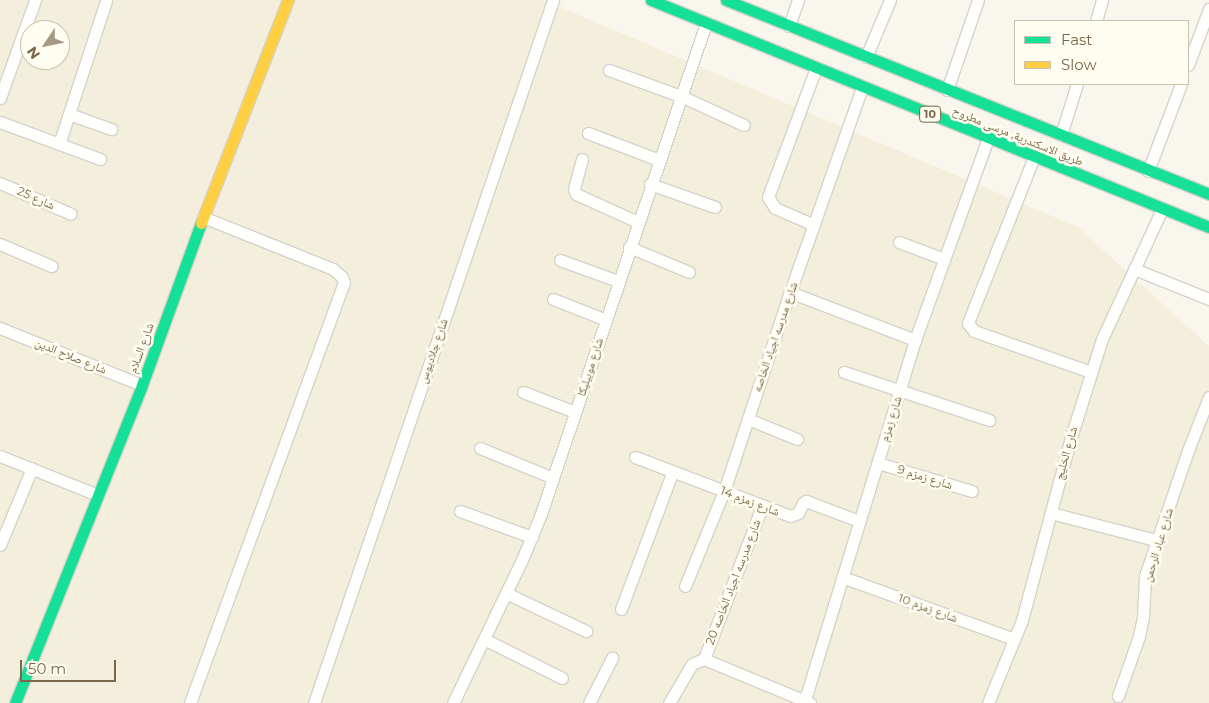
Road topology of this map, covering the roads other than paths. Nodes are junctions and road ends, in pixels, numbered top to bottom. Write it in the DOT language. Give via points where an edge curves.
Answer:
graph roads {
  1 [pos="34,0"];
  2 [pos="288,0"];
  3 [pos="553,0"];
  4 [pos="651,0"];
  5 [pos="726,0"];
  6 [pos="798,0"];
  7 [pos="890,0"];
  8 [pos="978,0"];
  9 [pos="1102,0"];
  10 [pos="106,1"];
  11 [pos="1209,9"];
  12 [pos="1096,20"];
  13 [pos="706,22"];
  14 [pos="790,26"];
  15 [pos="866,57"];
  16 [pos="1189,62"];
  17 [pos="816,68"];
  18 [pos="609,70"];
  19 [pos="1077,85"];
  20 [pos="1181,85"];
  21 [pos="862,87"];
  22 [pos="947,90"];
  23 [pos="683,97"];
  24 [pos="0,98"];
  25 [pos="69,114"];
  26 [pos="0,122"];
  27 [pos="744,124"];
  28 [pos="111,129"];
  29 [pos="588,133"];
  30 [pos="1061,136"];
  31 [pos="988,138"];
  32 [pos="59,144"];
  33 [pos="1034,157"];
  34 [pos="100,159"];
  35 [pos="582,159"];
  36 [pos="659,160"];
  37 [pos="1148,171"];
  38 [pos="0,183"];
  39 [pos="650,184"];
  40 [pos="1209,194"];
  41 [pos="715,207"];
  42 [pos="1162,210"];
  43 [pos="71,214"];
  44 [pos="203,217"];
  45 [pos="638,222"];
  46 [pos="814,225"];
  47 [pos="1209,227"];
  48 [pos="899,242"];
  49 [pos="0,244"];
  50 [pos="629,247"];
  51 [pos="944,258"];
  52 [pos="560,260"];
  53 [pos="51,266"];
  54 [pos="1134,269"];
  55 [pos="688,272"];
  56 [pos="618,281"];
  57 [pos="790,292"];
  58 [pos="553,299"];
  59 [pos="1209,299"];
  60 [pos="606,320"];
  61 [pos="0,328"];
  62 [pos="915,340"];
  63 [pos="844,372"];
  64 [pos="1091,372"];
  65 [pos="142,385"];
  66 [pos="523,392"];
  67 [pos="899,392"];
  68 [pos="1209,397"];
  69 [pos="575,412"];
  70 [pos="748,419"];
  71 [pos="988,420"];
  72 [pos="797,439"];
  73 [pos="480,448"];
  74 [pos="0,456"];
  75 [pos="635,457"];
  76 [pos="878,463"];
  77 [pos="32,468"];
  78 [pos="673,471"];
  79 [pos="553,478"];
  80 [pos="724,491"];
  81 [pos="972,491"];
  82 [pos="98,494"];
  83 [pos="762,506"];
  84 [pos="460,511"];
  85 [pos="1051,513"];
  86 [pos="860,521"];
  87 [pos="532,537"];
  88 [pos="1158,541"];
  89 [pos="0,545"];
  90 [pos="842,577"];
  91 [pos="685,586"];
  92 [pos="506,593"];
  93 [pos="621,609"];
  94 [pos="586,631"];
  95 [pos="484,639"];
  96 [pos="1014,639"];
  97 [pos="612,658"];
  98 [pos="704,659"];
  99 [pos="562,678"];
  100 [pos="1118,696"];
  101 [pos="20,702"];
  102 [pos="806,702"];
  103 [pos="190,703"];
  104 [pos="314,703"];
  105 [pos="453,703"];
  106 [pos="589,703"];
  107 [pos="669,703"];
  108 [pos="988,703"];
  1 -- 24 [label="street"];
  2 -- 44 [label="main road, شارع السلام"];
  3 -- 104 [label="street, شارع جلاديوس"];
  4 -- 13 [label="main road, طريق الاسكندرية, مرسى مطروح / 10"];
  5 -- 14 [label="main road, طريق الاسكندرية, مرسى مطروح / 10"];
  6 -- 14 [label="street"];
  7 -- 15 [label="street"];
  8 -- 22 [label="street"];
  9 -- 12 [label="street"];
  10 -- 25 [label="street"];
  11 -- 16 [label="street"];
  13 -- 17 [label="main road, طريق الاسكندرية, مرسى مطروح / 10"];
  13 -- 23 [label="street, شارع موبيليكا"];
  14 -- 15 [label="main road, طريق الاسكندرية, مرسى مطروح / 10"];
  15 -- 22 [label="main road, طريق الاسكندرية, مرسى مطروح / 10"];
  17 -- 21 [label="main road, طريق الاسكندرية, مرسى مطروح / 10"];
  17 -- 46 [label="street" via="768,197 775,208"];
  18 -- 23 [label="street"];
  19 -- 30 [label="street"];
  20 -- 37 [label="street"];
  21 -- 31 [label="main road, طريق الاسكندرية, مرسى مطروح / 10"];
  21 -- 46 [label="street, شارع مدرسه اجياد الخاصه"];
  22 -- 30 [label="main road, طريق الاسكندرية, مرسى مطروح / 10"];
  23 -- 27 [label="street"];
  23 -- 36 [label="street, شارع موبيليكا"];
  25 -- 28 [label="street"];
  25 -- 32 [label="street"];
  26 -- 32 [label="street"];
  29 -- 36 [label="street"];
  30 -- 37 [label="main road, طريق الاسكندرية, مرسى مطروح / 10"];
  31 -- 33 [label="main road, طريق الاسكندرية, مرسى مطروح / 10"];
  31 -- 51 [label="street, شارع زمزم"];
  32 -- 34 [label="street"];
  33 -- 42 [label="main road, طريق الاسكندرية, مرسى مطروح / 10"];
  33 -- 64 [label="street" via="968,323 974,331"];
  35 -- 45 [label="street" via="576,194"];
  36 -- 39 [label="street, شارع موبيليكا"];
  37 -- 40 [label="main road, طريق الاسكندرية, مرسى مطروح / 10"];
  38 -- 43 [label="street, شارع 25"];
  39 -- 41 [label="street"];
  39 -- 45 [label="street, شارع موبيليكا"];
  42 -- 47 [label="main road, طريق الاسكندرية, مرسى مطروح / 10"];
  42 -- 54 [label="street, شارع الخليج"];
  44 -- 65 [label="main road, شارع السلام"];
  44 -- 103 [label="street" via="333,269 344,282"];
  45 -- 50 [label="street, شارع موبيليكا"];
  46 -- 57 [label="street, شارع مدرسه اجياد الخاصه"];
  48 -- 51 [label="street"];
  49 -- 53 [label="street"];
  50 -- 55 [label="street"];
  50 -- 56 [label="street, شارع موبيليكا"];
  51 -- 62 [label="street, شارع زمزم"];
  52 -- 56 [label="street"];
  54 -- 59 [label="street"];
  54 -- 64 [label="street, شارع الخليج" via="1102,339"];
  56 -- 60 [label="street, شارع موبيليكا"];
  57 -- 62 [label="street"];
  57 -- 70 [label="street, شارع مدرسه اجياد الخاصه"];
  58 -- 60 [label="street"];
  60 -- 69 [label="street, شارع موبيليكا"];
  61 -- 65 [label="street, شارع صلاح الدين"];
  62 -- 67 [label="street, شارع زمزم"];
  63 -- 67 [label="street"];
  64 -- 85 [label="street, شارع الخليج"];
  65 -- 82 [label="main road, شارع السلام"];
  66 -- 69 [label="street"];
  67 -- 71 [label="street"];
  67 -- 76 [label="street, شارع زمزم"];
  68 -- 88 [label="street, شارع عباد الرحمن"];
  69 -- 79 [label="street, شارع موبيليكا"];
  70 -- 72 [label="street"];
  70 -- 80 [label="street, شارع مدرسه اجياد الخاصه"];
  73 -- 79 [label="street"];
  74 -- 77 [label="street"];
  75 -- 78 [label="street, شارع زمزم 14"];
  76 -- 81 [label="street, شارع زمزم 9"];
  76 -- 86 [label="street, شارع زمزم"];
  77 -- 82 [label="street"];
  77 -- 89 [label="street"];
  78 -- 80 [label="street, شارع زمزم 14"];
  78 -- 93 [label="street"];
  79 -- 87 [label="street, شارع موبيليكا"];
  80 -- 83 [label="street, شارع زمزم 14"];
  80 -- 91 [label="street, شارع مدرسه اجياد الخاصه"];
  82 -- 101 [label="main road, شارع السلام"];
  83 -- 86 [label="street, شارع زمزم 14" via="790,516 796,515 808,501"];
  83 -- 98 [label="street, شارع مدرسه اجياد الخاصه 20"];
  84 -- 87 [label="street"];
  85 -- 88 [label="street"];
  85 -- 96 [label="street, شارع الخليج"];
  86 -- 90 [label="street, شارع زمزم"];
  87 -- 92 [label="street, شارع موبيليكا"];
  88 -- 100 [label="street, شارع عباد الرحمن" via="1146,576 1139,636"];
  90 -- 96 [label="street, شارع زمزم 10"];
  90 -- 102 [label="street, شارع زمزم"];
  92 -- 94 [label="street"];
  92 -- 95 [label="street, شارع موبيليكا"];
  95 -- 99 [label="street"];
  95 -- 105 [label="street, شارع موبيليكا"];
  96 -- 108 [label="street, شارع الخليج"];
  97 -- 106 [label="street"];
  98 -- 102 [label="street"];
  98 -- 107 [label="street" via="692,664"];
}
